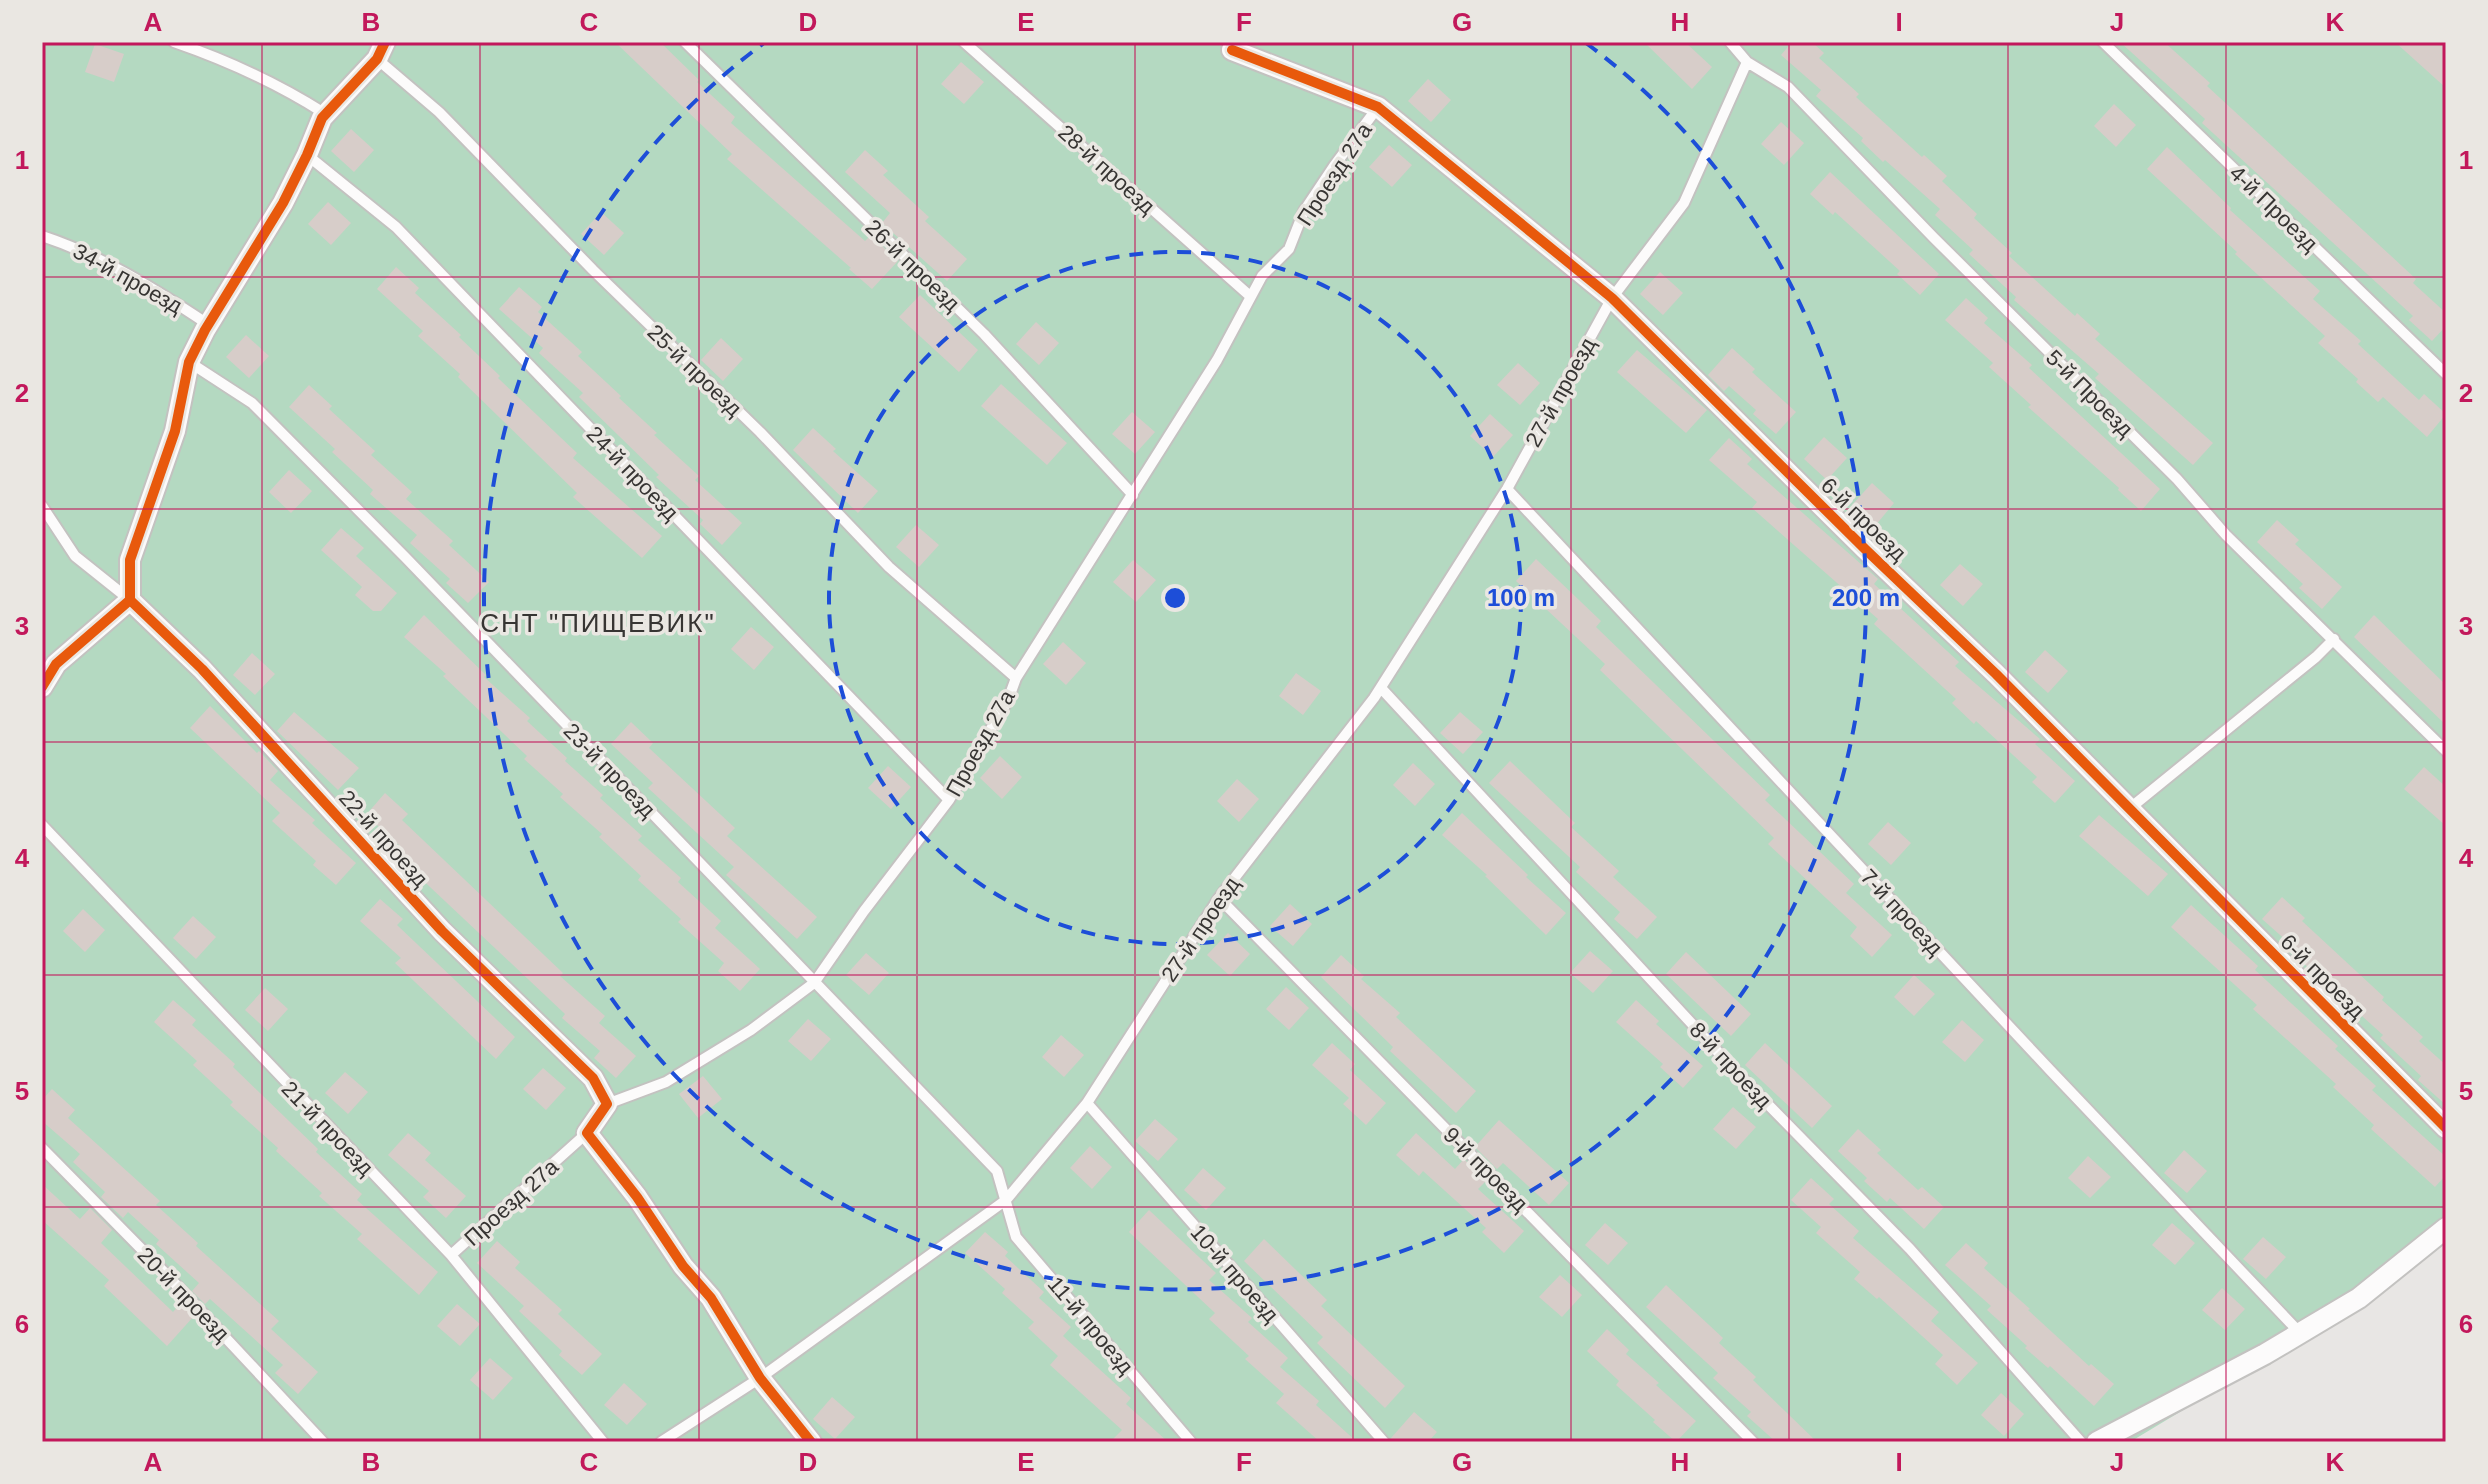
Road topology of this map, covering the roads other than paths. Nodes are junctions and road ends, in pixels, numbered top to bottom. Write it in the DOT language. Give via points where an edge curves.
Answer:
graph roads {
  1 [pos="174,42"];
  2 [pos="685,42"];
  3 [pos="964,42"];
  4 [pos="1730,42"];
  5 [pos="2103,42"];
  6 [pos="1227,45"];
  7 [pos="381,51"];
  8 [pos="1747,62"];
  9 [pos="1378,107"];
  10 [pos="322,118"];
  11 [pos="307,155"];
  12 [pos="42,236"];
  13 [pos="1250,296"];
  14 [pos="1612,298"];
  15 [pos="205,330"];
  16 [pos="189,362"];
  17 [pos="2446,374"];
  18 [pos="1507,489"];
  19 [pos="1133,495"];
  20 [pos="42,506"];
  21 [pos="130,600"];
  22 [pos="2334,639"];
  23 [pos="1016,678"];
  24 [pos="42,687"];
  25 [pos="1381,688"];
  26 [pos="2446,751"];
  27 [pos="949,800"];
  28 [pos="2128,809"];
  29 [pos="42,825"];
  30 [pos="1219,898"];
  31 [pos="814,983"];
  32 [pos="1087,1103"];
  33 [pos="607,1104"];
  34 [pos="2446,1128"];
  35 [pos="587,1133"];
  36 [pos="42,1148"];
  37 [pos="1006,1200"];
  38 [pos="2446,1228"];
  39 [pos="451,1255"];
  40 [pos="2300,1333"];
  41 [pos="760,1378"];
  42 [pos="323,1442"];
  43 [pos="603,1442"];
  44 [pos="661,1442"];
  45 [pos="811,1442"];
  46 [pos="1191,1442"];
  47 [pos="1384,1442"];
  48 [pos="1753,1442"];
  49 [pos="2081,1442"];
  50 [pos="2097,1442"];
  1 -- 10 [label="lane" via="290,92 324,113"];
  2 -- 19 [label="lane, 26-й проезд" via="984,334"];
  3 -- 13 [label="lane, 28-й проезд"];
  4 -- 8 [label="lane, 5-й Проезд"];
  5 -- 17 [label="lane, 4-й Проезд"];
  6 -- 9 [label="street, 6-й проезд"];
  7 -- 10 [label="street"];
  7 -- 23 [label="lane, 25-й проезд" via="889,567"];
  8 -- 14 [label="lane, 27-й проезд" via="1684,203"];
  8 -- 22 [label="lane, 5-й Проезд" via="1788,87"];
  9 -- 13 [label="lane, Проезд 27а" via="1304,211 1289,249"];
  9 -- 14 [label="street, 6-й проезд"];
  10 -- 11 [label="street"];
  11 -- 15 [label="street"];
  11 -- 27 [label="lane, 24-й проезд" via="396,227"];
  12 -- 15 [label="lane, 34-й проезд" via="72,246 172,300 206,323"];
  13 -- 19 [label="lane, Проезд 27а"];
  14 -- 18 [label="lane, 27-й проезд"];
  14 -- 28 [label="street, 6-й проезд"];
  15 -- 16 [label="street"];
  16 -- 21 [label="street" via="175,431 130,560"];
  16 -- 31 [label="lane, 23-й проезд" via="252,403"];
  18 -- 25 [label="lane, 27-й проезд"];
  18 -- 40 [label="lane, 7-й проезд"];
  19 -- 23 [label="lane, Проезд 27а"];
  20 -- 21 [label="lane" via="75,556"];
  21 -- 24 [label="street" via="56,664"];
  21 -- 33 [label="street, 22-й проезд" via="202,669 442,931 593,1078"];
  22 -- 26 [label="lane, 5-й Проезд"];
  22 -- 28 [label="lane"];
  23 -- 27 [label="lane, Проезд 27а"];
  25 -- 30 [label="lane, 27-й проезд"];
  25 -- 49 [label="lane, 8-й проезд" via="1743,1079 1910,1249"];
  27 -- 31 [label="lane, Проезд 27а"];
  28 -- 34 [label="street, 6-й проезд"];
  29 -- 39 [label="lane, 21-й проезд"];
  30 -- 32 [label="lane, 27-й проезд"];
  30 -- 48 [label="lane, 9-й проезд"];
  31 -- 33 [label="lane, Проезд 27а" via="751,1030 666,1082"];
  31 -- 37 [label="lane, 23-й проезд" via="997,1171"];
  32 -- 37 [label="lane, 27-й проезд"];
  32 -- 47 [label="lane, 10-й проезд"];
  33 -- 35 [label="street, Проезд 27а"];
  35 -- 39 [label="lane, Проезд 27а"];
  35 -- 41 [label="street" via="711,1298"];
  36 -- 42 [label="lane, 20-й проезд"];
  37 -- 41 [label="lane, 27-й проезд"];
  37 -- 46 [label="lane, 11-й проезд" via="1016,1237"];
  38 -- 40 [label="street" via="2359,1298"];
  39 -- 43 [label="lane, 21-й проезд"];
  40 -- 50 [label="street"];
  41 -- 44 [label="lane, 27-й проезд"];
  41 -- 45 [label="street"];
}
